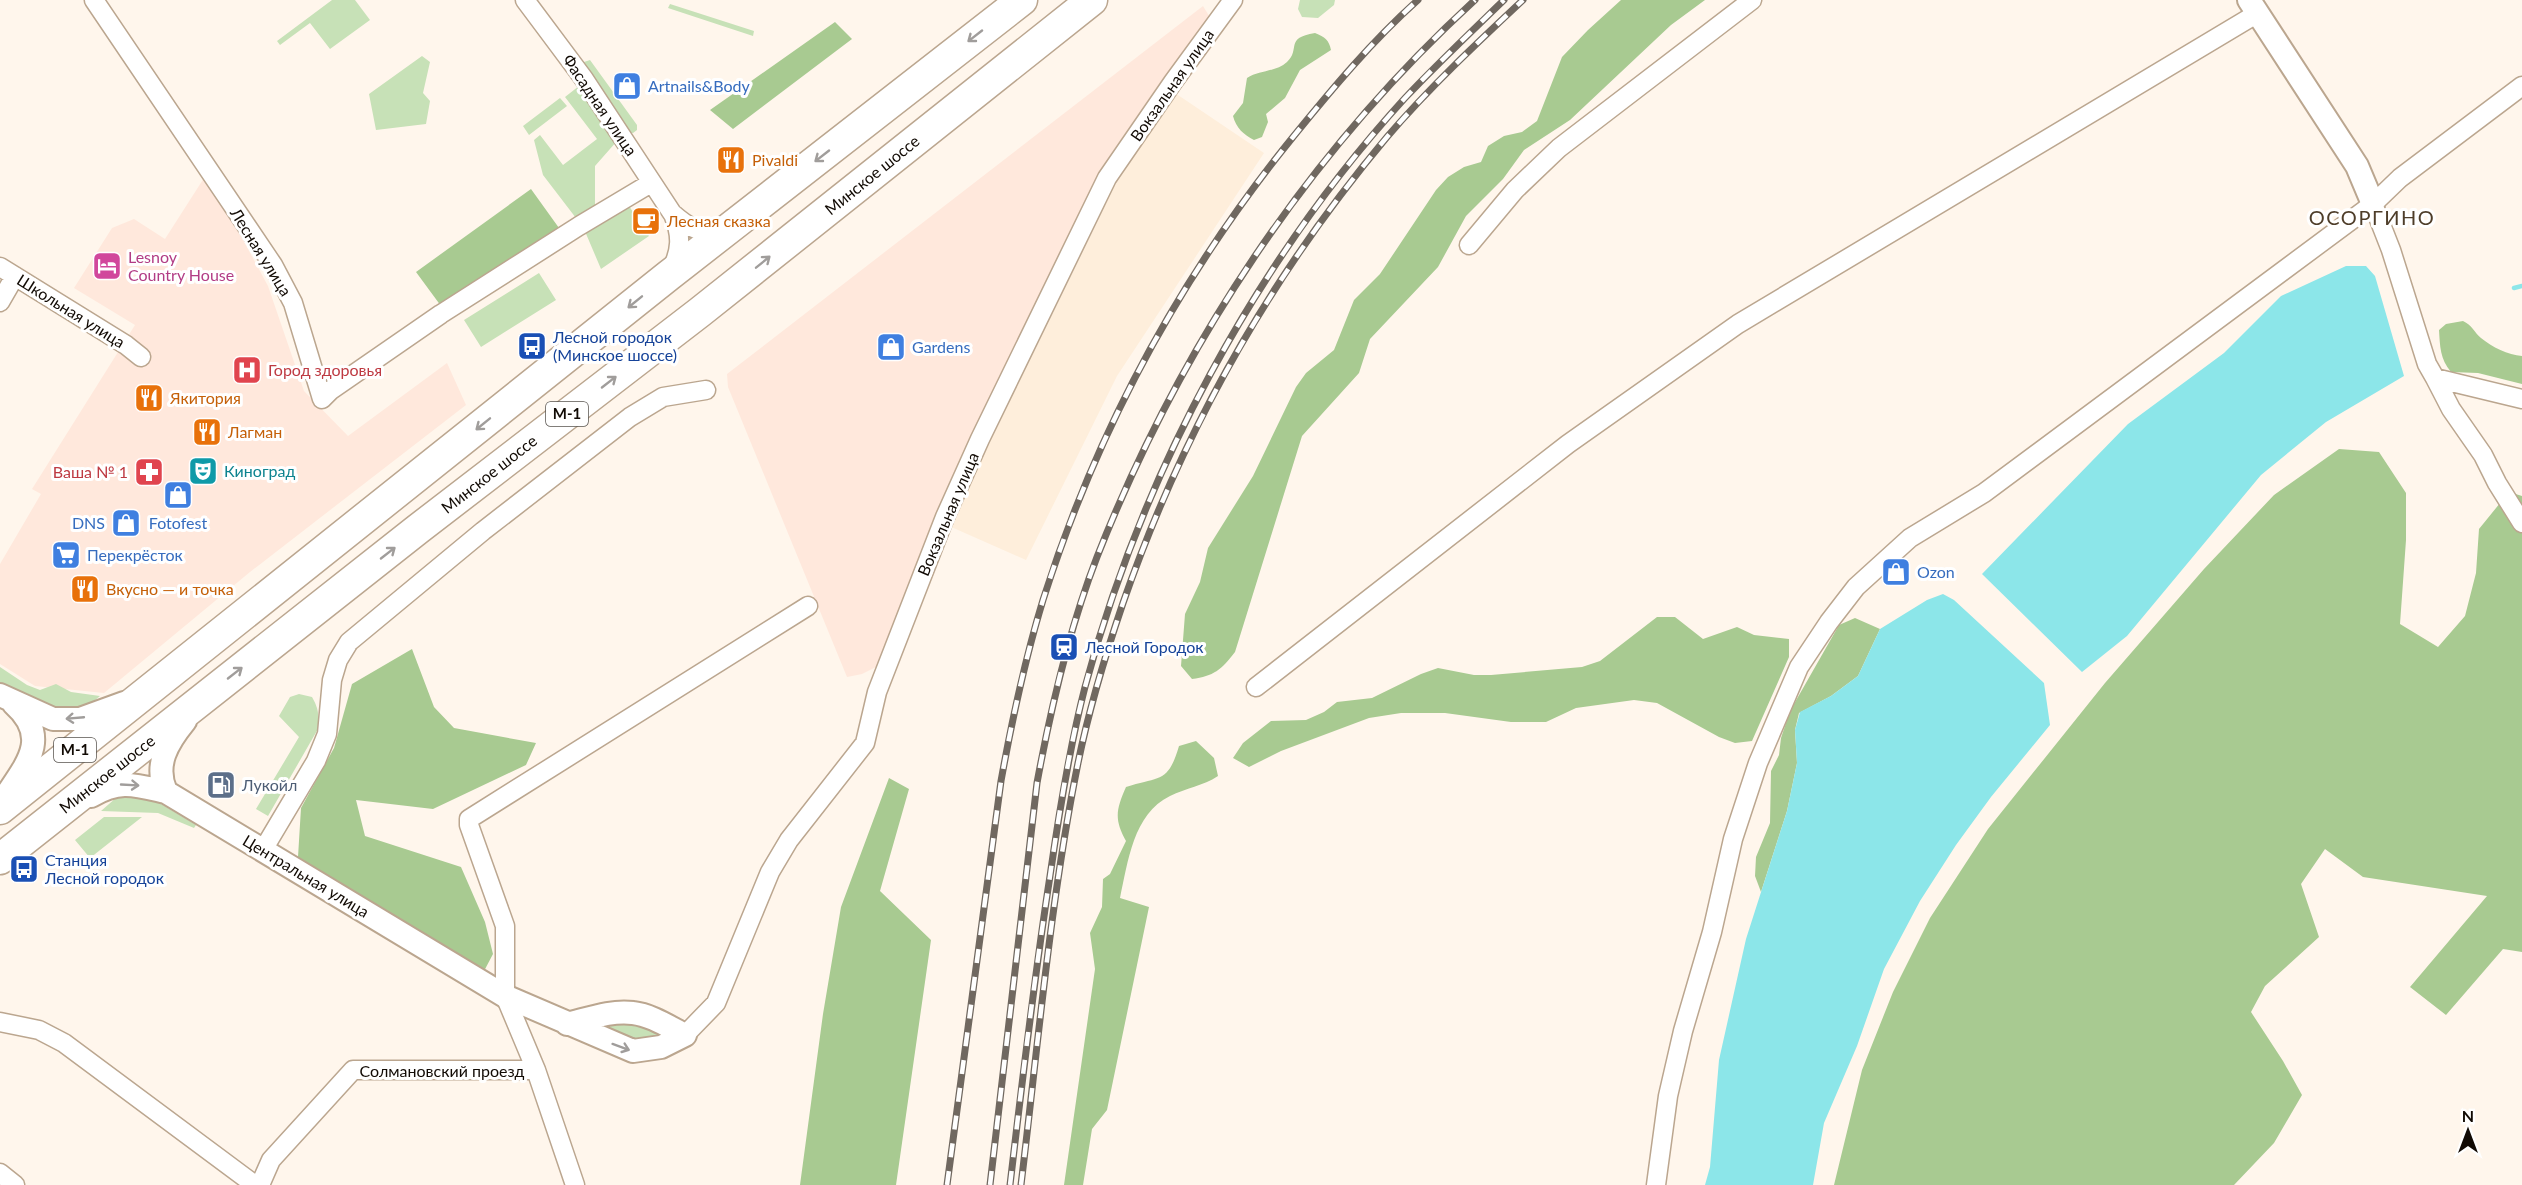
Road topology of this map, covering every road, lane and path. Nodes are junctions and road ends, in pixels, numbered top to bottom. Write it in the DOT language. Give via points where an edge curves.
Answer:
graph roads {
  1 [pos="94,0"];
  2 [pos="525,0"];
  3 [pos="1022,0"];
  4 [pos="1092,0"];
  5 [pos="1233,0"];
  6 [pos="1752,0"];
  7 [pos="2253,7"];
  8 [pos="2522,86"];
  9 [pos="651,183"];
  10 [pos="2373,204"];
  11 [pos="672,213"];
  12 [pos="725,231"];
  13 [pos="1469,245"];
  14 [pos="8,272"];
  15 [pos="668,276"];
  16 [pos="0,302"];
  17 [pos="141,357"];
  18 [pos="2435,378"];
  19 [pos="706,390"];
  20 [pos="2522,399"];
  21 [pos="2522,523"];
  22 [pos="808,606"];
  23 [pos="1256,687"];
  24 [pos="150,691"];
  25 [pos="204,697"];
  26 [pos="5,698"];
  27 [pos="166,792"];
  28 [pos="0,807"];
  29 [pos="40,827"];
  30 [pos="263,850"];
  31 [pos="0,859"];
  32 [pos="506,996"];
  33 [pos="0,1022"];
  34 [pos="567,1024"];
  35 [pos="685,1035"];
  36 [pos="536,1071"];
  37 [pos="0,1173"];
  38 [pos="15,1185"];
  39 [pos="255,1185"];
  40 [pos="260,1185"];
  41 [pos="575,1185"];
  42 [pos="1656,1185"];
  1 -- 9 [label="street, Лесная улица" via="273,265 293,303 322,399 440,315"];
  2 -- 9 [label="street, Фасадная улица" via="584,79"];
  3 -- 12 [label="highway, М-1, one-way"];
  25 -- 4 [label="highway, Минское шоссе / М-1, one-way" via="691,320"];
  5 -- 35 [label="street, Вокзальная улица" via="1107,178 945,517 877,693 865,743 789,840 770,872 716,1003"];
  6 -- 13 [label="street" via="1559,148 1515,190"];
  7 -- 10 [label="street" via="2357,166"];
  7 -- 23 [label="street" via="1738,324 1569,444"];
  8 -- 10 [label="street" via="2400,178"];
  9 -- 11 [label="street, Фасадная улица"];
  10 -- 18 [label="street"];
  10 -- 42 [label="street" via="1984,493 1910,538 1856,587 1829,622 1799,667 1758,763 1733,839 1668,1096"];
  11 -- 12 [label="street, Фасадная улица" via="700,232"];
  11 -- 15 [label="street, Фасадная улица" via="680,244"];
  12 -- 15 [label="highway, М-1"];
  14 -- 16 [label="street"];
  14 -- 17 [label="street, Школьная улица" via="117,338"];
  15 -- 24 [label="highway, М-1, one-way"];
  18 -- 20 [label="street"];
  18 -- 21 [label="street"];
  19 -- 30 [label="street" via="663,397 630,417 350,642 338,660 332,680 327,734 316,761"];
  22 -- 32 [label="street" via="469,819 505,926"];
  24 -- 26 [label="street, one-way" via="80,719 53,718"];
  24 -- 28 [label="highway, М-1"];
  25 -- 27 [label="street" via="165,749 160,768"];
  25 -- 29 [label="highway, Минское шоссе / М-1"];
  26 -- 28 [label="street" via="21,710 32,728 34,746"];
  29 -- 27 [label="street, Центральная улица, one-way" via="107,787 129,783"];
  27 -- 30 [label="street, Центральная улица"];
  29 -- 31 [label="highway, Минское шоссе / М-1"];
  30 -- 32 [label="street, Центральная улица"];
  32 -- 34 [label="street, Центральная улица"];
  32 -- 36 [label="street"];
  33 -- 39 [label="street" via="39,1030 64,1043"];
  34 -- 35 [label="street" via="614,1013 632,1013"];
  34 -- 35 [label="street, Центральная улица, one-way" via="633,1051 648,1051"];
  36 -- 40 [label="street, Солмановский проезд" via="352,1070 271,1160"];
  36 -- 41 [label="street"];
  37 -- 38 [label="street"];
}
